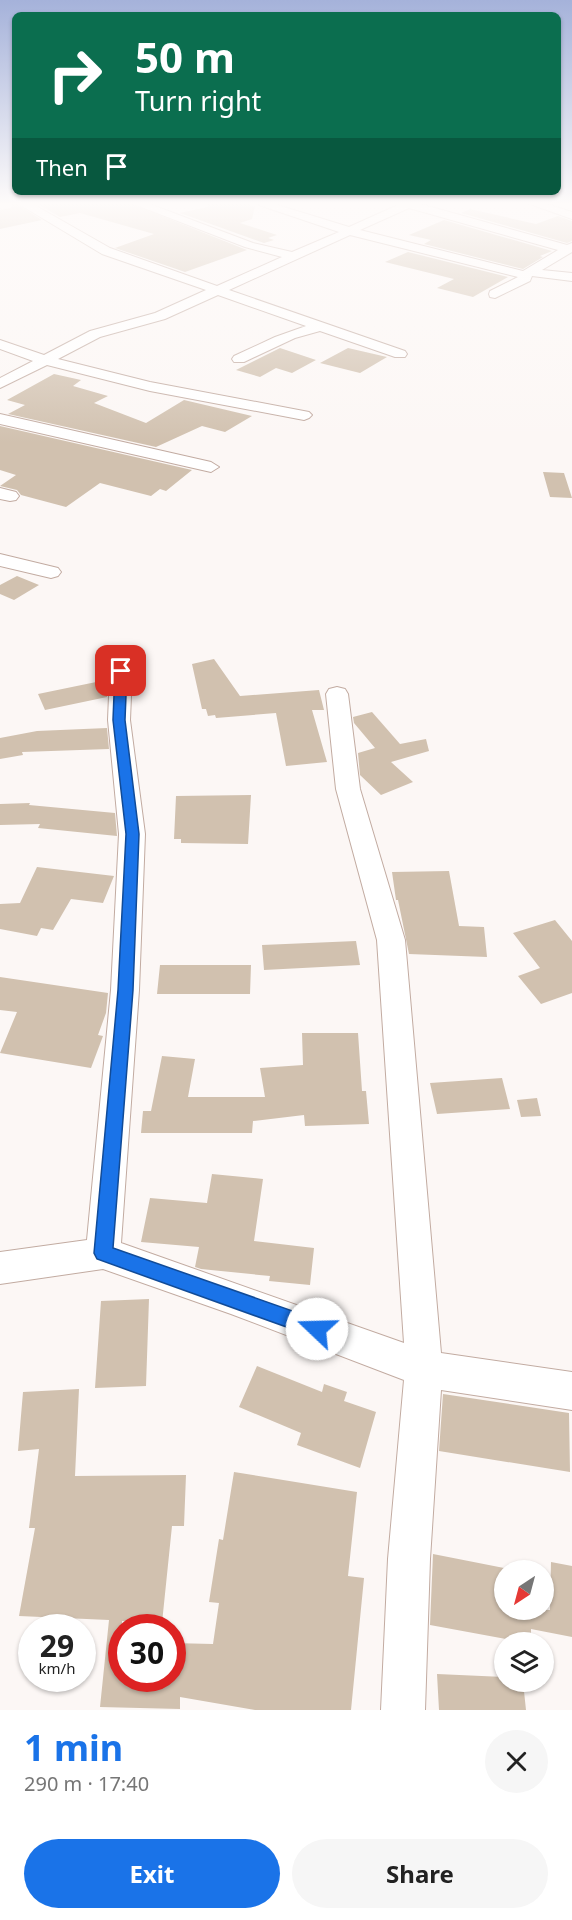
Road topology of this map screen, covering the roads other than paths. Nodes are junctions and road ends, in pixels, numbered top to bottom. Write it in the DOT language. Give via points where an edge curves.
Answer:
graph roads {
  1 [pos="195,283"];
  2 [pos="231,283"];
  3 [pos="517,283"];
  4 [pos="215,290"];
  5 [pos="495,294"];
  6 [pos="323,326"];
  7 [pos="0,344"];
  8 [pos="400,354"];
  9 [pos="238,359"];
  10 [pos="44,362"];
  11 [pos="0,384"];
  12 [pos="304,415"];
  13 [pos="0,419"];
  14 [pos="211,467"];
  15 [pos="0,560"];
  16 [pos="51,572"];
  17 [pos="121,671"];
  18 [pos="337,694"];
  19 [pos="103,1253"];
  20 [pos="0,1268"];
  21 [pos="424,1369"];
  22 [pos="572,1391"];
  23 [pos="403,1710"];
  1 -- 4 [label="street"];
  2 -- 4 [label="street"];
  3 -- 5 [label="street"];
  4 -- 6 [label="street"];
  4 -- 10 [label="street" via="160,316 95,334"];
  6 -- 8 [label="street"];
  6 -- 9 [label="street" via="276,341"];
  7 -- 10 [label="street"];
  10 -- 11 [label="street"];
  10 -- 12 [label="street"];
  13 -- 14 [label="street"];
  15 -- 16 [label="street"];
  17 -- 19 [label="street" via="119,720 132,834 125,990"];
  18 -- 21 [label="street" via="348,789 391,940"];
  19 -- 20 [label="street"];
  19 -- 21 [label="street"];
  21 -- 22 [label="street"];
  21 -- 23 [label="street" via="409,1559"];
}
